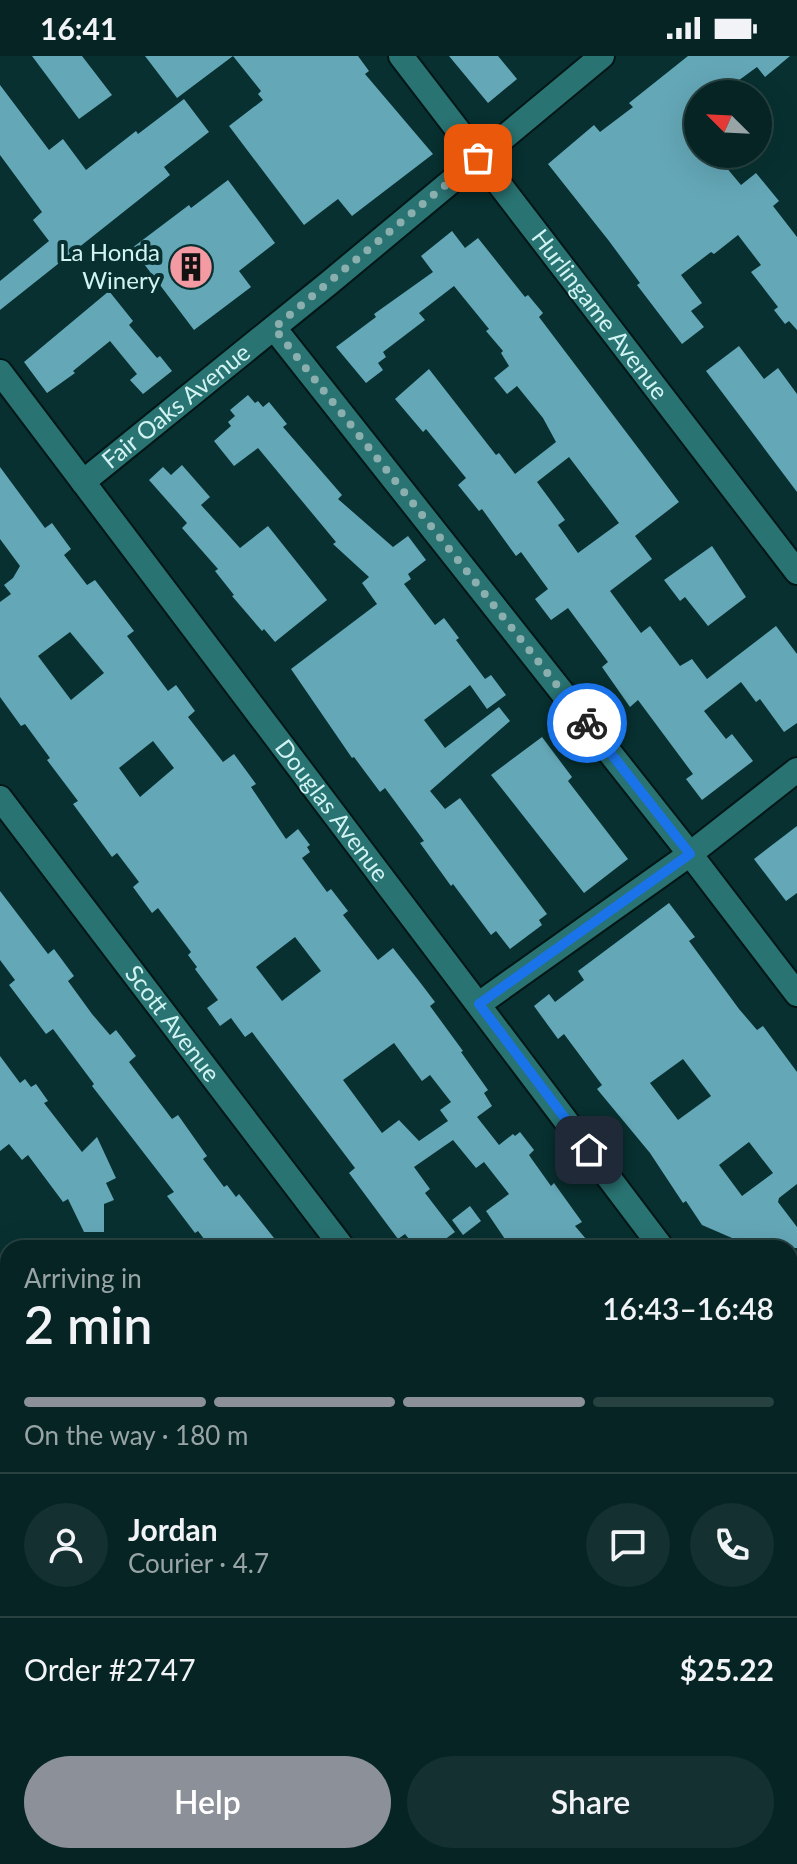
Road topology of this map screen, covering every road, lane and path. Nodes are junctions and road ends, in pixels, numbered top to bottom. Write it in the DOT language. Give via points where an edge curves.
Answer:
graph roads {
  1 [pos="401,56"];
  2 [pos="602,56"];
  3 [pos="478,158"];
  4 [pos="274,328"];
  5 [pos="0,372"];
  6 [pos="83,482"];
  7 [pos="797,572"];
  8 [pos="797,770"];
  9 [pos="0,798"];
  10 [pos="690,854"];
  11 [pos="797,994"];
  12 [pos="479,1004"];
  13 [pos="337,1240"];
  14 [pos="656,1240"];
  1 -- 3 [label="street, Hurlingame Avenue"];
  2 -- 3 [label="street, Fair Oaks Avenue"];
  3 -- 4 [label="street, Fair Oaks Avenue"];
  3 -- 7 [label="street, Hurlingame Avenue"];
  4 -- 6 [label="street, Fair Oaks Avenue"];
  4 -- 10 [label="street"];
  5 -- 6 [label="street, Douglas Avenue"];
  6 -- 12 [label="street, Douglas Avenue"];
  8 -- 10 [label="street"];
  9 -- 13 [label="street, Scott Avenue"];
  10 -- 11 [label="street"];
  10 -- 12 [label="street"];
  12 -- 14 [label="street, Douglas Avenue"];
}
